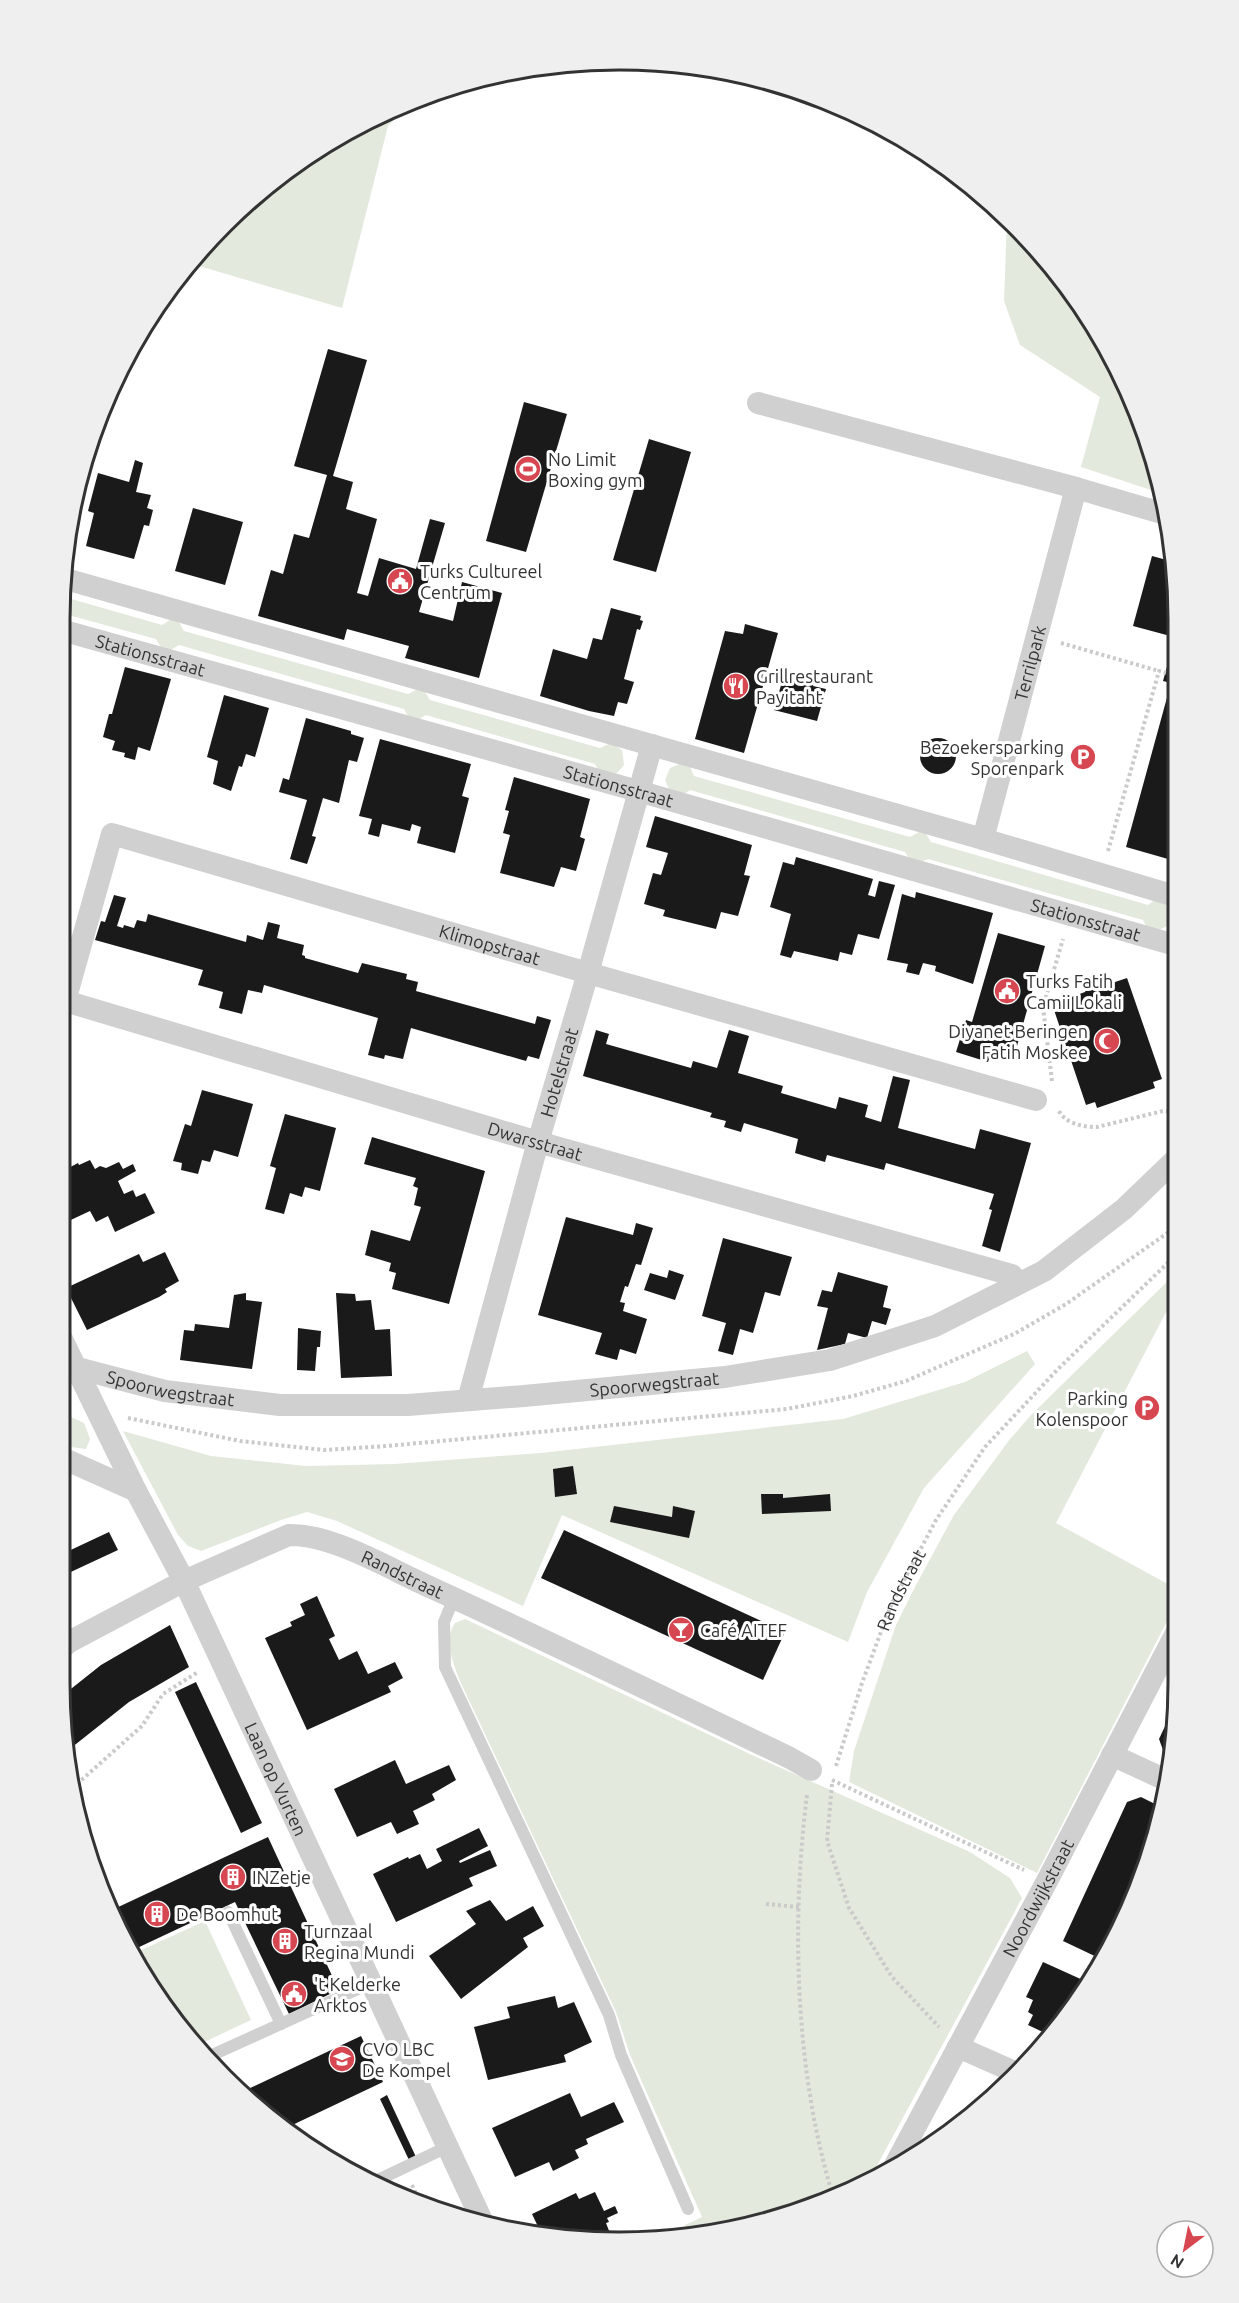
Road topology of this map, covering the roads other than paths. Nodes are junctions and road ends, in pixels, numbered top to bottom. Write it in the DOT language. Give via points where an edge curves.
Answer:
graph roads {
  1 [pos="758,403"];
  2 [pos="1076,488"];
  3 [pos="1158,512"];
  4 [pos="72,581"];
  5 [pos="70,632"];
  6 [pos="652,745"];
  7 [pos="639,790"];
  8 [pos="982,839"];
  9 [pos="1168,894"];
  10 [pos="1168,943"];
  11 [pos="588,973"];
  12 [pos="70,978"];
  13 [pos="70,1004"];
  14 [pos="1049,1098"];
  15 [pos="538,1142"];
  16 [pos="1168,1167"];
  17 [pos="1012,1275"];
  18 [pos="70,1354"];
  19 [pos="77,1368"];
  20 [pos="468,1400"];
  21 [pos="70,1461"];
  22 [pos="136,1491"];
  23 [pos="184,1581"];
  24 [pos="454,1598"];
  25 [pos="70,1641"];
  26 [pos="1168,1648"];
  27 [pos="1112,1755"];
  28 [pos="811,1770"];
  29 [pos="1160,1777"];
  30 [pos="228,1912"];
  31 [pos="371,1983"];
  32 [pos="281,2024"];
  33 [pos="958,2047"];
  34 [pos="215,2054"];
  35 [pos="1010,2070"];
  36 [pos="447,2147"];
  37 [pos="900,2155"];
  38 [pos="382,2178"];
  39 [pos="688,2210"];
  40 [pos="479,2214"];
  1 -- 2 [label="street"];
  2 -- 3 [label="street"];
  2 -- 8 [label="street, Terrilpark"];
  4 -- 6 [label="street"];
  5 -- 7 [label="street, Stationsstraat"];
  6 -- 7 [label="street, Hotelstraat"];
  6 -- 8 [label="street"];
  7 -- 10 [label="street, Stationsstraat"];
  7 -- 11 [label="street, Hotelstraat"];
  8 -- 9 [label="street"];
  11 -- 12 [label="street, Klimopstraat" via="112,834"];
  11 -- 14 [label="street, Klimopstraat"];
  11 -- 15 [label="street, Hotelstraat"];
  13 -- 15 [label="street, Dwarsstraat"];
  15 -- 17 [label="street, Dwarsstraat"];
  15 -- 20 [label="street, Hotelstraat"];
  16 -- 20 [label="street, Spoorwegstraat" via="1124,1209 1044,1271 935,1326 830,1360 737,1376"];
  18 -- 19 [label="street, Laan op Vurten"];
  19 -- 20 [label="street, Spoorwegstraat" via="165,1391 280,1405"];
  19 -- 22 [label="street, Laan op Vurten"];
  21 -- 22 [label="street"];
  22 -- 23 [label="street, Laan op Vurten"];
  23 -- 24 [label="street, Randstraat" via="288,1535 304,1535 343,1547"];
  23 -- 25 [label="street, Randstraat"];
  23 -- 31 [label="street, Laan op Vurten"];
  24 -- 28 [label="street, Randstraat"];
  24 -- 39 [label="lane" via="444,1622 445,1666 609,2015 621,2055"];
  26 -- 27 [label="street, Noordwijkstraat"];
  27 -- 29 [label="street"];
  27 -- 33 [label="street, Noordwijkstraat"];
  30 -- 32 [label="lane"];
  31 -- 32 [label="lane"];
  31 -- 36 [label="street, Laan op Vurten"];
  32 -- 34 [label="lane"];
  33 -- 35 [label="street"];
  33 -- 37 [label="street, Noordwijkstraat"];
  36 -- 38 [label="lane"];
  36 -- 40 [label="street, Laan op Vurten"];
}
